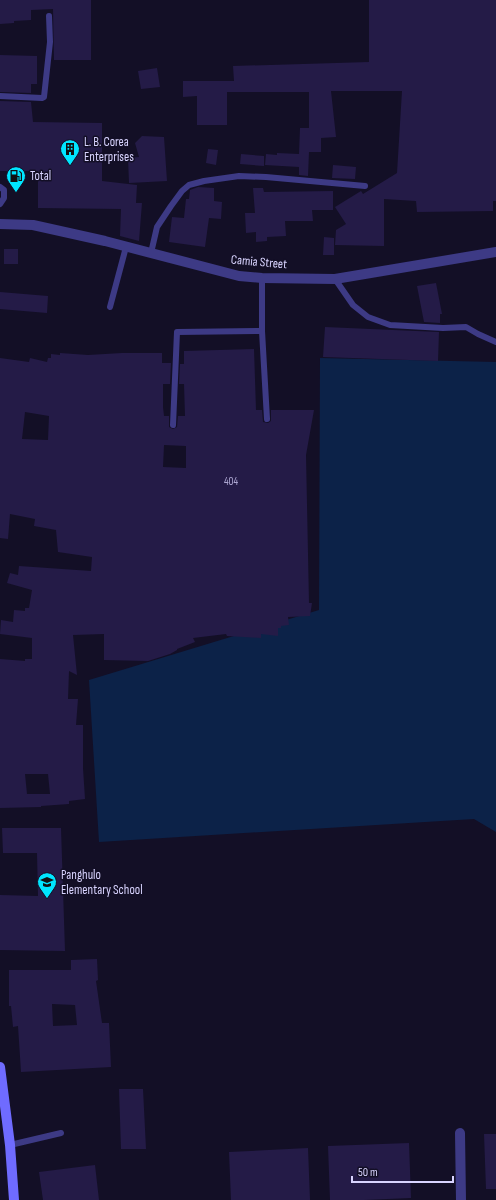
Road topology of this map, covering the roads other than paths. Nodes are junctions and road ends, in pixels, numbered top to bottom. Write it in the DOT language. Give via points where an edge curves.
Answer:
graph roads {
  1 [pos="49,16"];
  2 [pos="0,96"];
  3 [pos="365,186"];
  4 [pos="0,187"];
  5 [pos="0,204"];
  6 [pos="0,224"];
  7 [pos="126,246"];
  8 [pos="496,252"];
  9 [pos="151,253"];
  10 [pos="262,278"];
  11 [pos="335,279"];
  12 [pos="110,307"];
  13 [pos="262,331"];
  14 [pos="496,342"];
  15 [pos="267,419"];
  16 [pos="173,425"];
  17 [pos="0,1067"];
  18 [pos="61,1132"];
  19 [pos="460,1133"];
  20 [pos="10,1145"];
  21 [pos="14,1200"];
  22 [pos="461,1200"];
  1 -- 2 [label="lane" via="50,42 44,97"];
  3 -- 9 [label="lane" via="239,176 189,185 170,206 157,227"];
  4 -- 5 [label="lane" via="4,190 4,198"];
  6 -- 7 [label="street, Camia Street" via="33,224"];
  7 -- 9 [label="street, Camia Street"];
  7 -- 12 [label="lane"];
  8 -- 11 [label="street, Camia Street"];
  9 -- 10 [label="street, Camia Street" via="239,276"];
  10 -- 11 [label="street, Camia Street"];
  10 -- 13 [label="lane"];
  11 -- 14 [label="lane" via="353,305 368,317 390,325 466,327"];
  13 -- 15 [label="lane"];
  13 -- 16 [label="lane" via="177,332"];
  17 -- 20 [label="main road"];
  18 -- 20 [label="lane"];
  19 -- 22 [label="street"];
  20 -- 21 [label="main road"];
}
